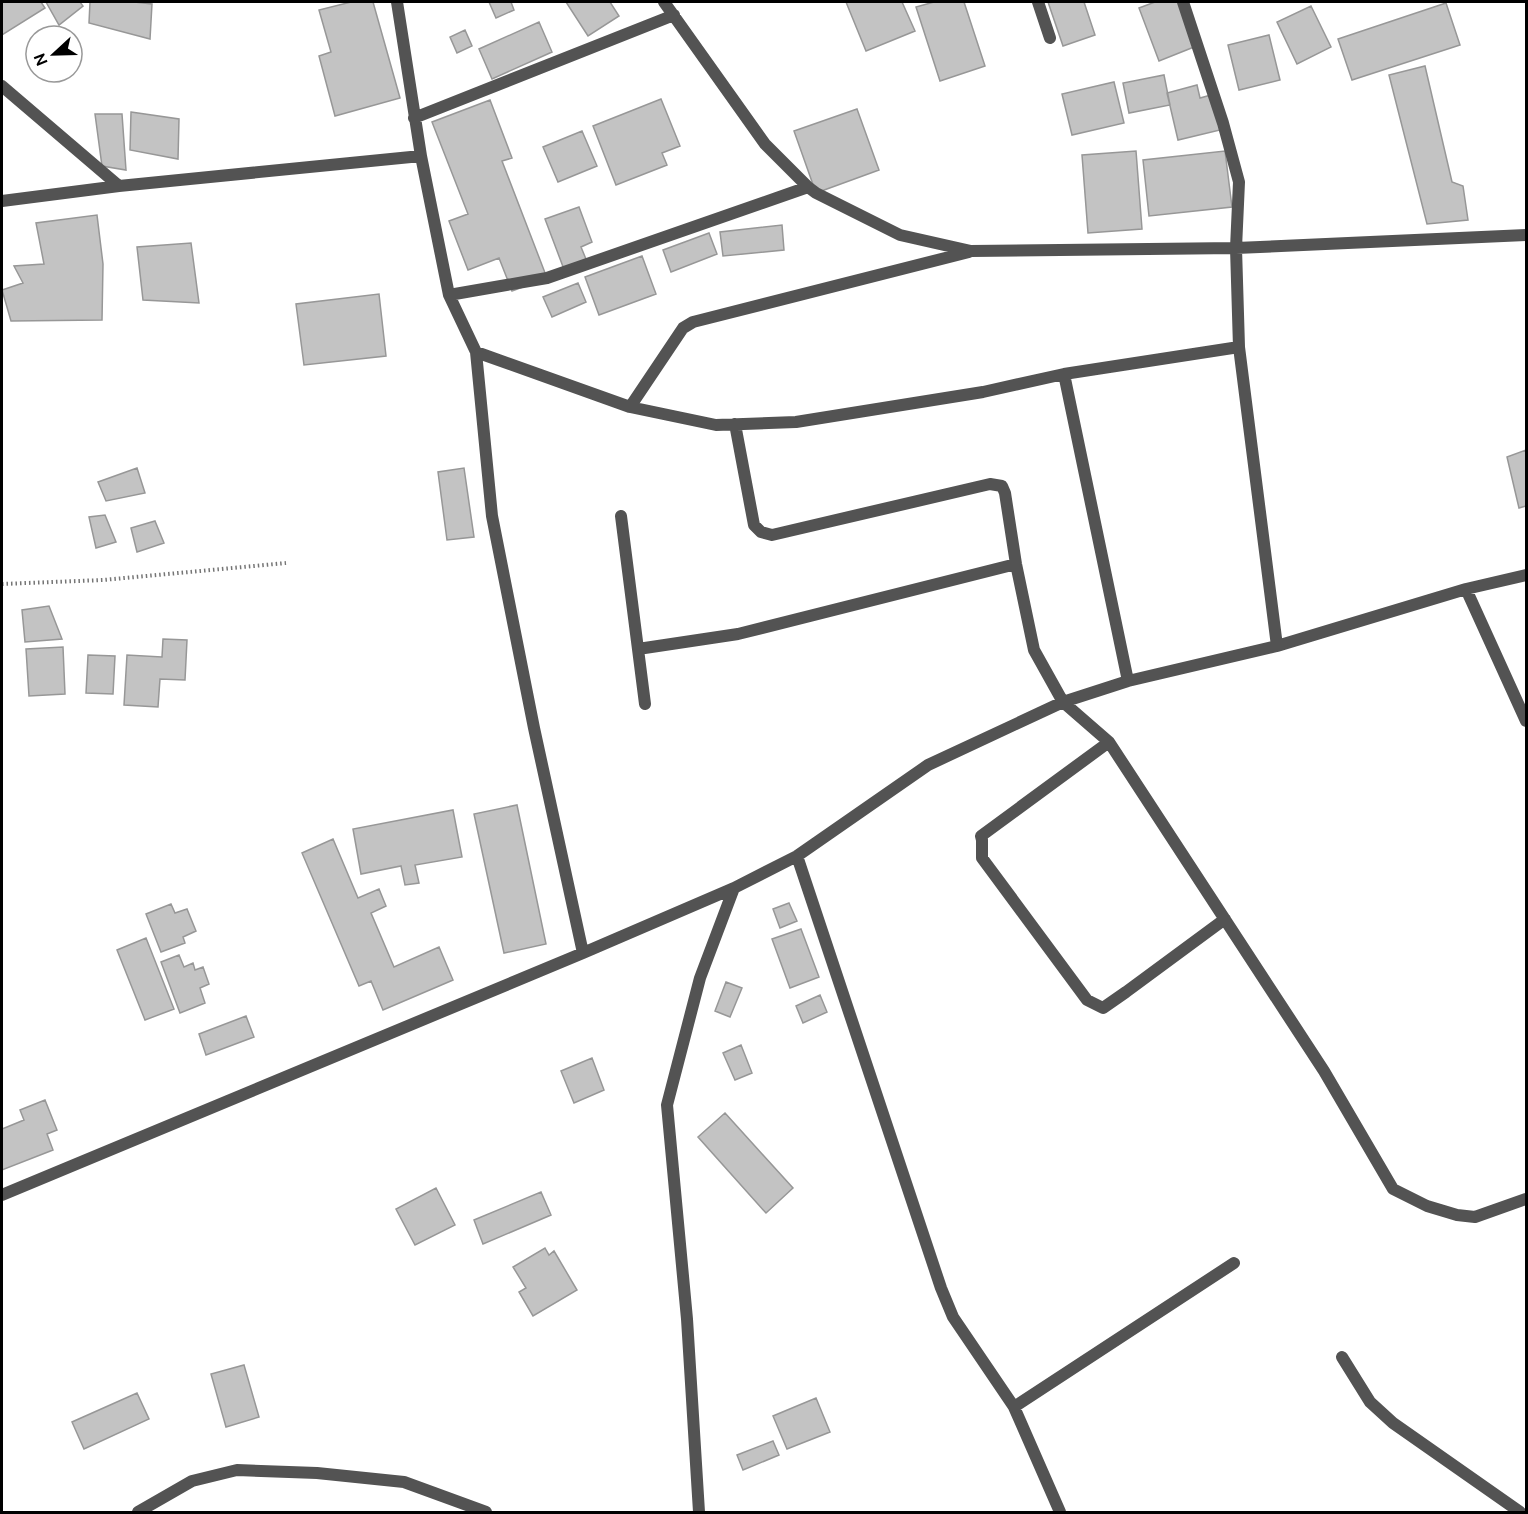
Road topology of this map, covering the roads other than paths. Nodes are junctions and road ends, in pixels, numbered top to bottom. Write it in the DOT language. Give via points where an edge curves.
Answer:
graph roads {
  1 [pos="397,2"];
  2 [pos="664,2"];
  3 [pos="1038,2"];
  4 [pos="1183,2"];
  5 [pos="674,15"];
  6 [pos="1050,38"];
  7 [pos="2,86"];
  8 [pos="414,118"];
  9 [pos="421,156"];
  10 [pos="119,186"];
  11 [pos="808,188"];
  12 [pos="2,201"];
  13 [pos="1527,235"];
  14 [pos="1236,249"];
  15 [pos="971,251"];
  16 [pos="449,295"];
  17 [pos="1239,347"];
  18 [pos="476,352"];
  19 [pos="1064,374"];
  20 [pos="630,408"];
  21 [pos="735,424"];
  22 [pos="621,516"];
  23 [pos="1016,564"];
  24 [pos="1527,575"];
  25 [pos="1466,589"];
  26 [pos="1277,646"];
  27 [pos="638,649"];
  28 [pos="1128,681"];
  29 [pos="1063,702"];
  30 [pos="645,704"];
  31 [pos="1527,722"];
  32 [pos="1109,742"];
  33 [pos="797,856"];
  34 [pos="735,888"];
  35 [pos="1225,919"];
  36 [pos="583,953"];
  37 [pos="2,1195"];
  38 [pos="1527,1199"];
  39 [pos="1234,1263"];
  40 [pos="1342,1357"];
  41 [pos="1014,1407"];
  42 [pos="138,1512"];
  43 [pos="486,1512"];
  44 [pos="699,1512"];
  45 [pos="1060,1512"];
  46 [pos="1520,1512"];
  1 -- 8 [label="street"];
  2 -- 5 [label="street"];
  3 -- 6 [label="street"];
  4 -- 14 [label="street" via="1239,182"];
  5 -- 8 [label="street"];
  5 -- 11 [label="street" via="765,144"];
  7 -- 10 [label="street"];
  8 -- 9 [label="street"];
  9 -- 10 [label="street"];
  9 -- 16 [label="street"];
  10 -- 12 [label="street"];
  11 -- 15 [label="street" via="900,235"];
  11 -- 16 [label="street" via="548,278"];
  13 -- 14 [label="street"];
  14 -- 15 [label="street"];
  14 -- 17 [label="street"];
  15 -- 20 [label="street" via="693,322 682,328"];
  16 -- 18 [label="street"];
  17 -- 19 [label="street"];
  17 -- 26 [label="street"];
  18 -- 20 [label="street"];
  18 -- 36 [label="street" via="492,516"];
  19 -- 21 [label="street" via="983,392 796,422"];
  19 -- 28 [label="street"];
  20 -- 21 [label="street" via="716,425"];
  21 -- 23 [label="street" via="754,525 761,532 772,536 990,484 1002,486 1005,493"];
  22 -- 27 [label="street"];
  23 -- 27 [label="street" via="738,634"];
  23 -- 29 [label="street" via="1034,650"];
  24 -- 25 [label="street"];
  25 -- 26 [label="street"];
  25 -- 31 [label="street"];
  26 -- 28 [label="street"];
  27 -- 30 [label="street"];
  28 -- 29 [label="street"];
  29 -- 32 [label="street"];
  29 -- 33 [label="street" via="928,765"];
  32 -- 35 [label="street"];
  32 -- 35 [label="street" via="981,836 982,858 1087,1000 1103,1008"];
  33 -- 34 [label="street"];
  33 -- 41 [label="street" via="941,1288 953,1317"];
  34 -- 36 [label="street"];
  34 -- 44 [label="street" via="700,978 667,1105 687,1319"];
  35 -- 38 [label="street" via="1324,1071 1393,1189 1427,1206 1475,1217"];
  36 -- 37 [label="street"];
  39 -- 41 [label="street"];
  40 -- 46 [label="street" via="1370,1402 1386,1416"];
  41 -- 45 [label="street"];
  42 -- 43 [label="street" via="192,1481 237,1470 404,1482"];
}
